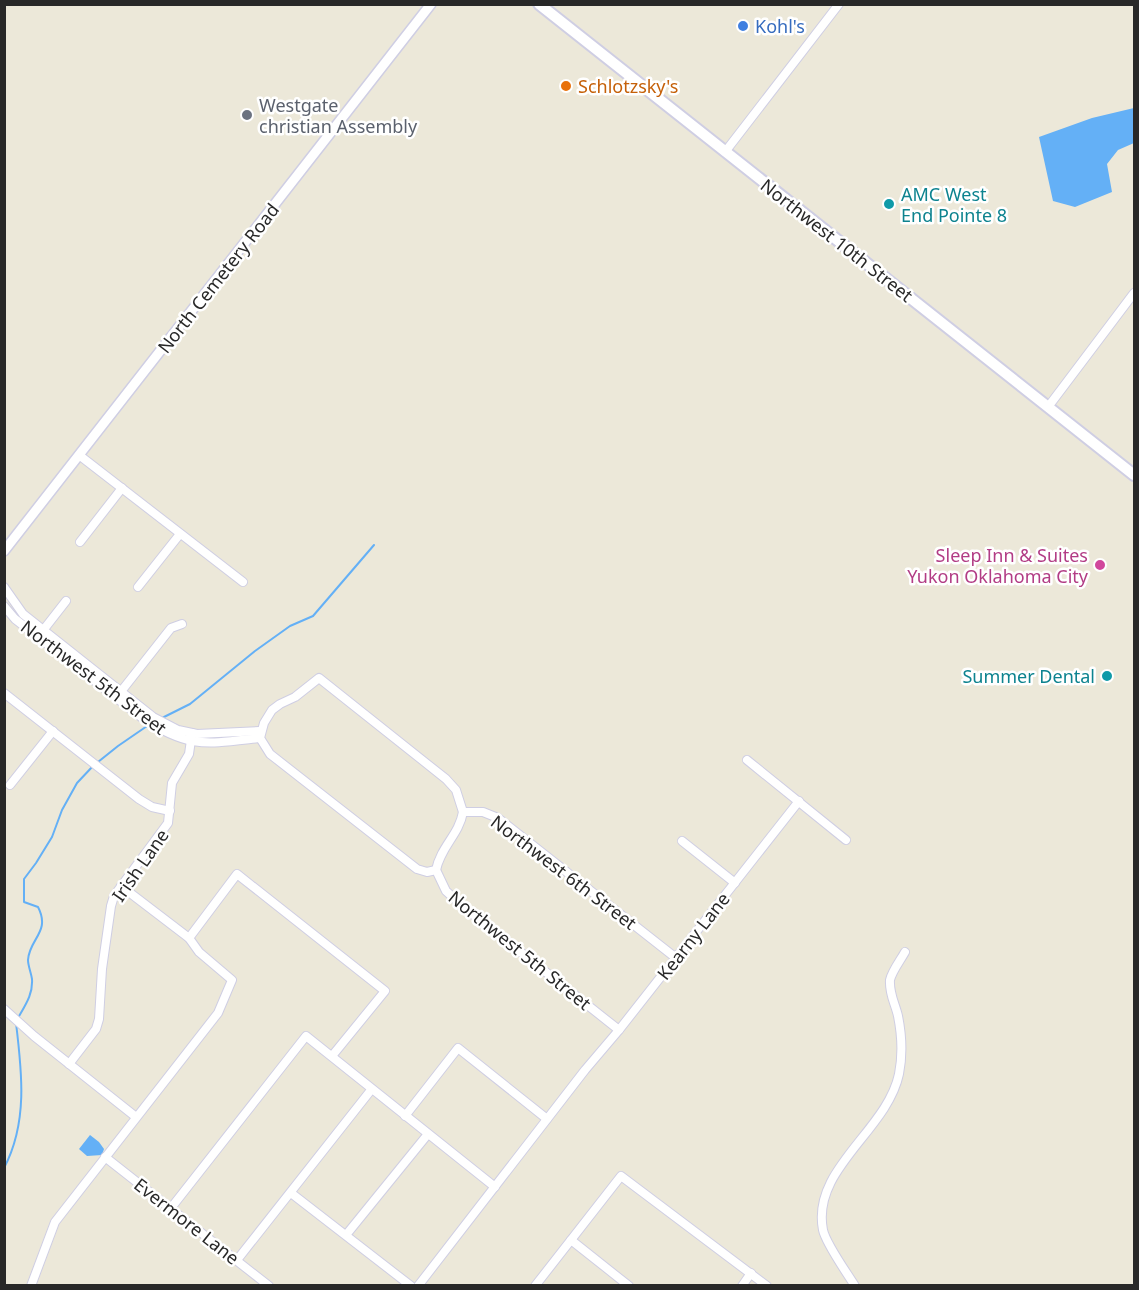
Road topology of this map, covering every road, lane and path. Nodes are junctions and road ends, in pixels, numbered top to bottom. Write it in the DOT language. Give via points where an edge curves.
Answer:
graph roads {
  1 [pos="431,4"];
  2 [pos="539,4"];
  3 [pos="839,4"];
  4 [pos="725,152"];
  5 [pos="1134,293"];
  6 [pos="1048,407"];
  7 [pos="79,455"];
  8 [pos="1134,475"];
  9 [pos="122,488"];
  10 [pos="180,534"];
  11 [pos="80,542"];
  12 [pos="4,550"];
  13 [pos="243,582"];
  14 [pos="4,587"];
  15 [pos="138,587"];
  16 [pos="66,601"];
  17 [pos="4,606"];
  18 [pos="182,624"];
  19 [pos="41,633"];
  20 [pos="4,693"];
  21 [pos="118,694"];
  22 [pos="53,731"];
  23 [pos="260,735"];
  24 [pos="192,737"];
  25 [pos="747,759"];
  26 [pos="10,785"];
  27 [pos="799,801"];
  28 [pos="170,811"];
  29 [pos="463,812"];
  30 [pos="846,840"];
  31 [pos="682,841"];
  32 [pos="436,870"];
  33 [pos="735,883"];
  34 [pos="121,886"];
  35 [pos="189,938"];
  36 [pos="905,952"];
  37 [pos="676,958"];
  38 [pos="4,1009"];
  39 [pos="620,1030"];
  40 [pos="332,1056"];
  41 [pos="69,1064"];
  42 [pos="371,1090"];
  43 [pos="405,1116"];
  44 [pos="136,1117"];
  45 [pos="547,1119"];
  46 [pos="428,1134"];
  47 [pos="105,1157"];
  48 [pos="495,1187"];
  49 [pos="291,1193"];
  50 [pos="171,1208"];
  51 [pos="346,1235"];
  52 [pos="571,1240"];
  53 [pos="237,1260"];
  54 [pos="751,1273"];
  55 [pos="31,1286"];
  56 [pos="269,1286"];
  57 [pos="411,1286"];
  58 [pos="418,1286"];
  59 [pos="535,1286"];
  60 [pos="629,1286"];
  61 [pos="742,1286"];
  62 [pos="767,1286"];
  63 [pos="855,1286"];
  1 -- 7 [label="street, North Cemetery Road"];
  2 -- 4 [label="main road, Northwest 10th Street"];
  3 -- 4 [label="street"];
  4 -- 6 [label="main road, Northwest 10th Street"];
  5 -- 6 [label="street"];
  6 -- 8 [label="main road, Northwest 10th Street"];
  7 -- 9 [label="street"];
  7 -- 12 [label="street, North Cemetery Road"];
  9 -- 10 [label="street"];
  9 -- 11 [label="street"];
  10 -- 13 [label="street"];
  10 -- 15 [label="street"];
  14 -- 19 [label="street, Northwest 5th Street"];
  16 -- 19 [label="street"];
  17 -- 19 [label="street, Northwest 5th Street" via="15,619"];
  18 -- 21 [label="street" via="171,628"];
  19 -- 21 [label="street, Northwest 5th Street"];
  20 -- 22 [label="street"];
  21 -- 24 [label="street, Northwest 5th Street"];
  22 -- 26 [label="street"];
  22 -- 28 [label="street" via="139,799"];
  23 -- 24 [label="street, Northwest 5th Street"];
  23 -- 29 [label="street" via="275,707 320,678 446,779 456,790"];
  23 -- 32 [label="street, Northwest 5th Street" via="270,754 417,869"];
  24 -- 28 [label="street, Irish Lane" via="189,754 172,783"];
  25 -- 27 [label="street"];
  27 -- 30 [label="street"];
  27 -- 33 [label="street, Kearny Lane"];
  28 -- 34 [label="street, Irish Lane" via="168,823"];
  29 -- 32 [label="street"];
  29 -- 37 [label="street, Northwest 6th Street" via="483,812 498,818"];
  31 -- 33 [label="street"];
  32 -- 39 [label="street, Northwest 5th Street" via="446,891 466,909"];
  33 -- 37 [label="street, Kearny Lane"];
  34 -- 35 [label="street"];
  34 -- 41 [label="street, Irish Lane" via="111,906 99,1019 96,1029"];
  35 -- 40 [label="street" via="237,874 385,991"];
  35 -- 44 [label="street" via="199,952 232,980 218,1012"];
  36 -- 63 [label="street" via="891,978 890,994 902,1036 898,1077 878,1119 831,1180 824,1204 824,1231"];
  37 -- 39 [label="street, Kearny Lane"];
  38 -- 41 [label="street"];
  39 -- 45 [label="street, Kearny Lane"];
  40 -- 42 [label="street"];
  40 -- 50 [label="street" via="306,1036"];
  41 -- 44 [label="street"];
  42 -- 43 [label="street"];
  42 -- 49 [label="street"];
  43 -- 45 [label="street" via="458,1048"];
  43 -- 46 [label="street"];
  44 -- 47 [label="street"];
  45 -- 48 [label="street, Kearny Lane"];
  46 -- 48 [label="street"];
  46 -- 51 [label="street"];
  47 -- 50 [label="street, Evermore Lane"];
  47 -- 55 [label="street" via="55,1222"];
  48 -- 58 [label="street, Kearny Lane"];
  49 -- 51 [label="street"];
  49 -- 53 [label="street"];
  50 -- 53 [label="street, Evermore Lane"];
  51 -- 57 [label="street"];
  52 -- 54 [label="street" via="621,1176"];
  52 -- 59 [label="street"];
  52 -- 60 [label="street"];
  53 -- 56 [label="street, Evermore Lane"];
  54 -- 61 [label="street"];
  54 -- 62 [label="street"];
}
